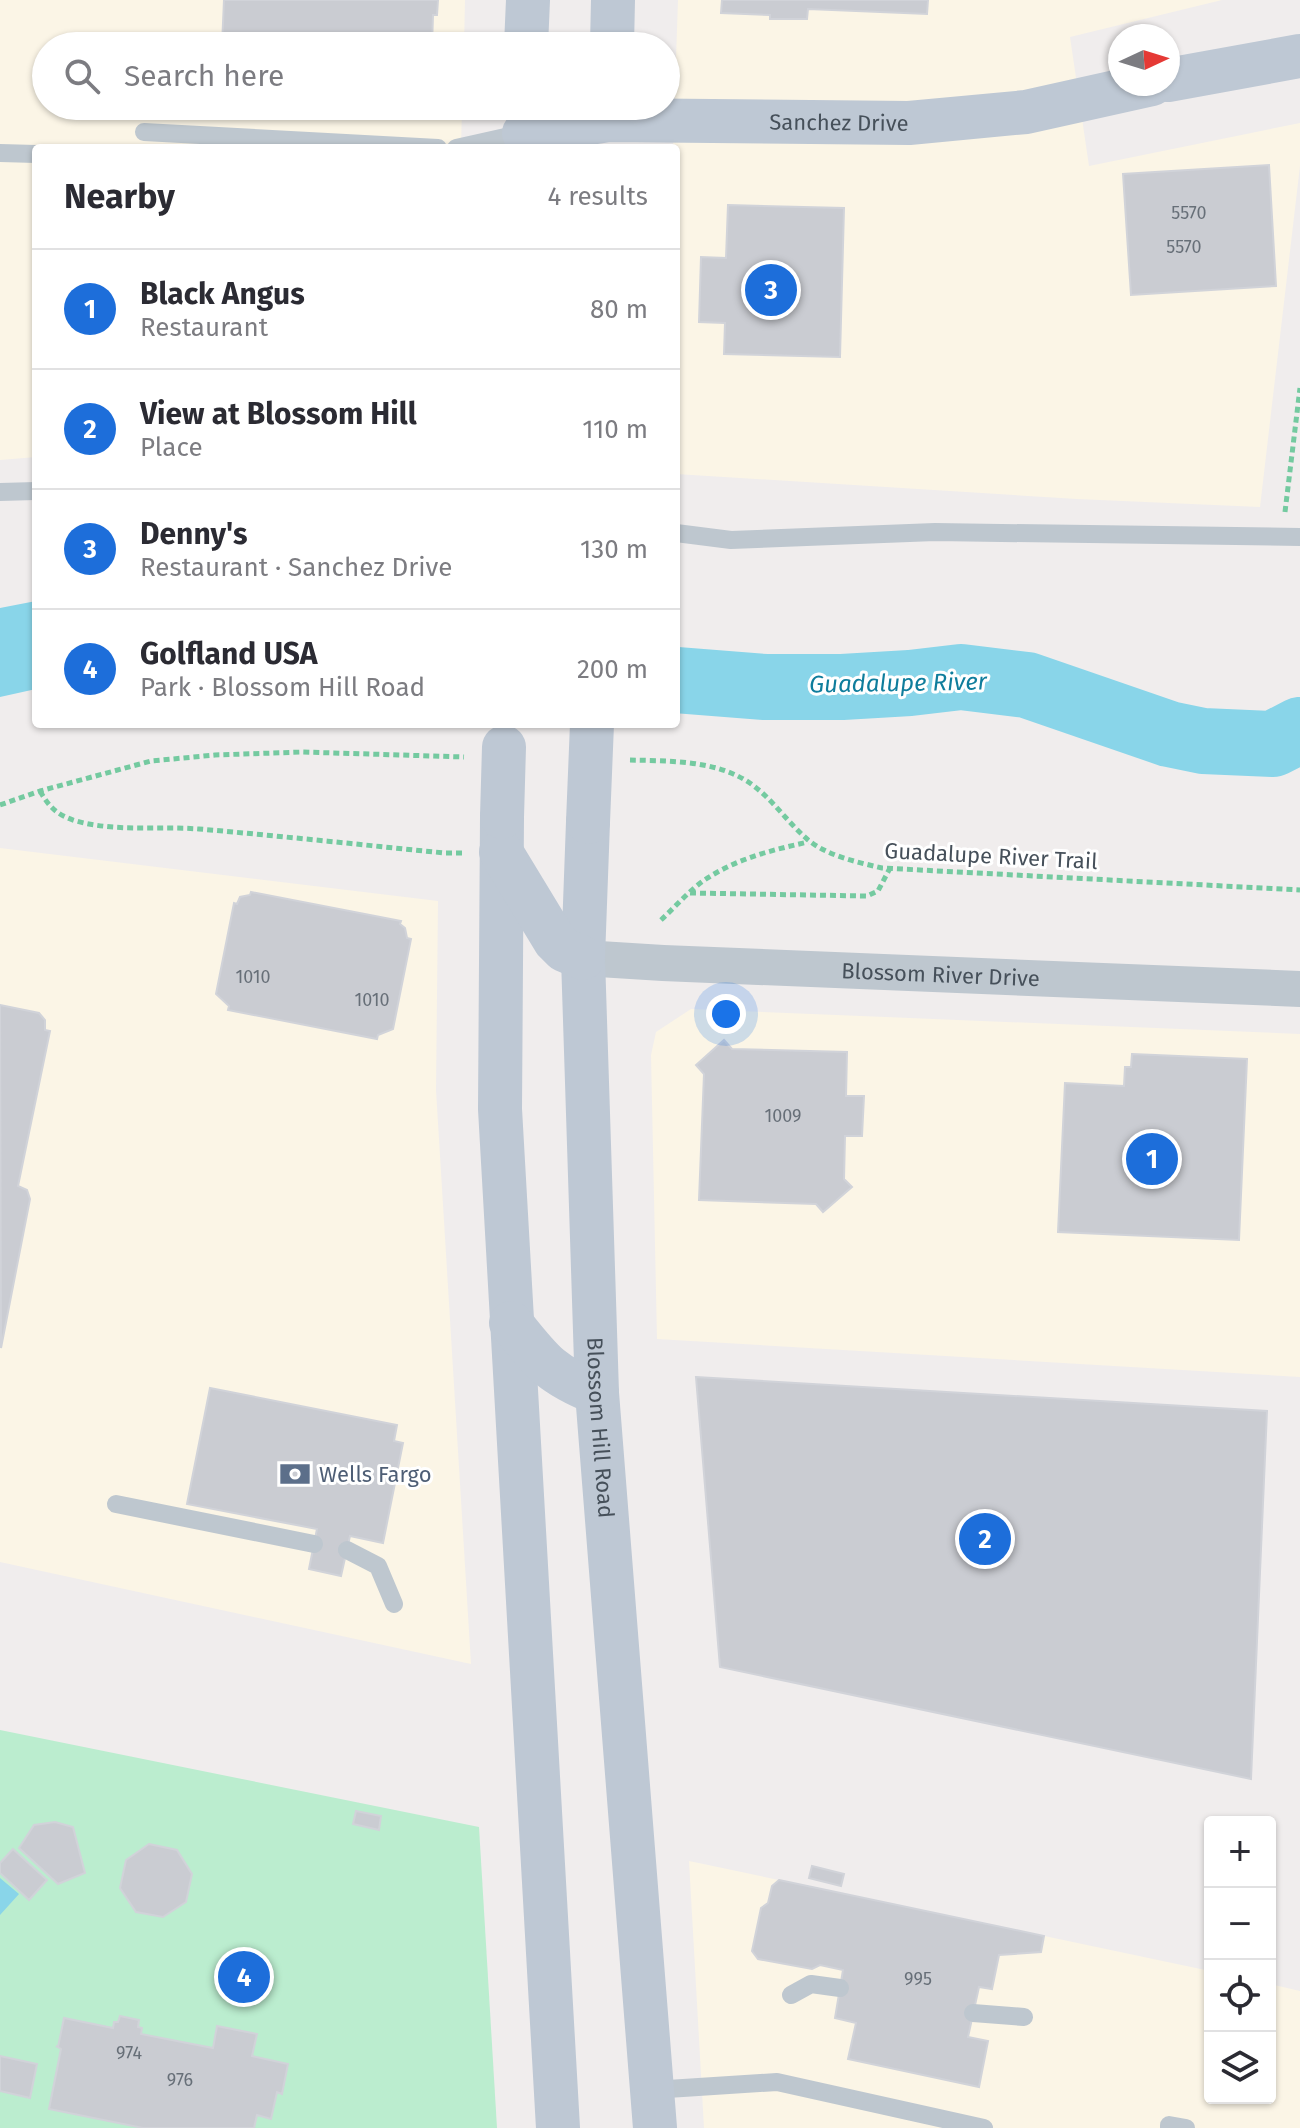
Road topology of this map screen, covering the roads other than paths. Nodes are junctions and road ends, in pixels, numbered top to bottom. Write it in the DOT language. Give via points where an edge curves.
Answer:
graph roads {
  1 [pos="528,0"];
  2 [pos="613,0"];
  3 [pos="527,32"];
  4 [pos="612,32"];
  5 [pos="1300,56"];
  6 [pos="1180,78"];
  7 [pos="1108,94"];
  8 [pos="609,125"];
  9 [pos="524,129"];
  10 [pos="144,132"];
  11 [pos="364,144"];
  12 [pos="470,144"];
  13 [pos="0,153"];
  14 [pos="32,154"];
  15 [pos="32,491"];
  16 [pos="0,492"];
  17 [pos="680,534"];
  18 [pos="1291,537"];
  19 [pos="505,728"];
  20 [pos="592,728"];
  21 [pos="501,834"];
  22 [pos="583,958"];
  23 [pos="1300,989"];
  24 [pos="511,1323"];
  25 [pos="597,1393"];
  26 [pos="116,1504"];
  27 [pos="314,1544"];
  28 [pos="347,1550"];
  29 [pos="394,1604"];
  30 [pos="840,1988"];
  31 [pos="791,1995"];
  32 [pos="973,2013"];
  33 [pos="1024,2017"];
  34 [pos="653,2109"];
  35 [pos="558,2128"];
  36 [pos="984,2128"];
  37 [pos="1169,2128"];
  38 [pos="1186,2128"];
  1 -- 3 [label="main road"];
  2 -- 4 [label="main road"];
  5 -- 6 [label="main road"];
  7 -- 8 [label="main road, Sanchez Drive" via="1026,112 909,123"];
  8 -- 9 [label="main road, Sanchez Drive"];
  9 -- 12 [label="lane"];
  10 -- 11 [label="lane"];
  13 -- 14 [label="lane"];
  15 -- 16 [label="lane"];
  17 -- 18 [label="lane" via="731,540 935,532"];
  19 -- 21 [label="main road, bridge"];
  20 -- 22 [label="main road, Blossom Hill Road, bridge"];
  21 -- 22 [label="main road" via="555,941"];
  21 -- 24 [label="main road" via="500,1109"];
  22 -- 23 [label="street, Blossom River Drive"];
  22 -- 25 [label="main road, Blossom Hill Road"];
  24 -- 25 [label="main road" via="563,1380"];
  24 -- 35 [label="main road"];
  25 -- 34 [label="main road, Blossom Hill Road"];
  26 -- 27 [label="lane"];
  28 -- 29 [label="lane" via="378,1566"];
  30 -- 31 [label="lane" via="811,1984"];
  32 -- 33 [label="lane"];
  34 -- 36 [label="lane" via="777,2082"];
  37 -- 38 [label="lane"];
}
